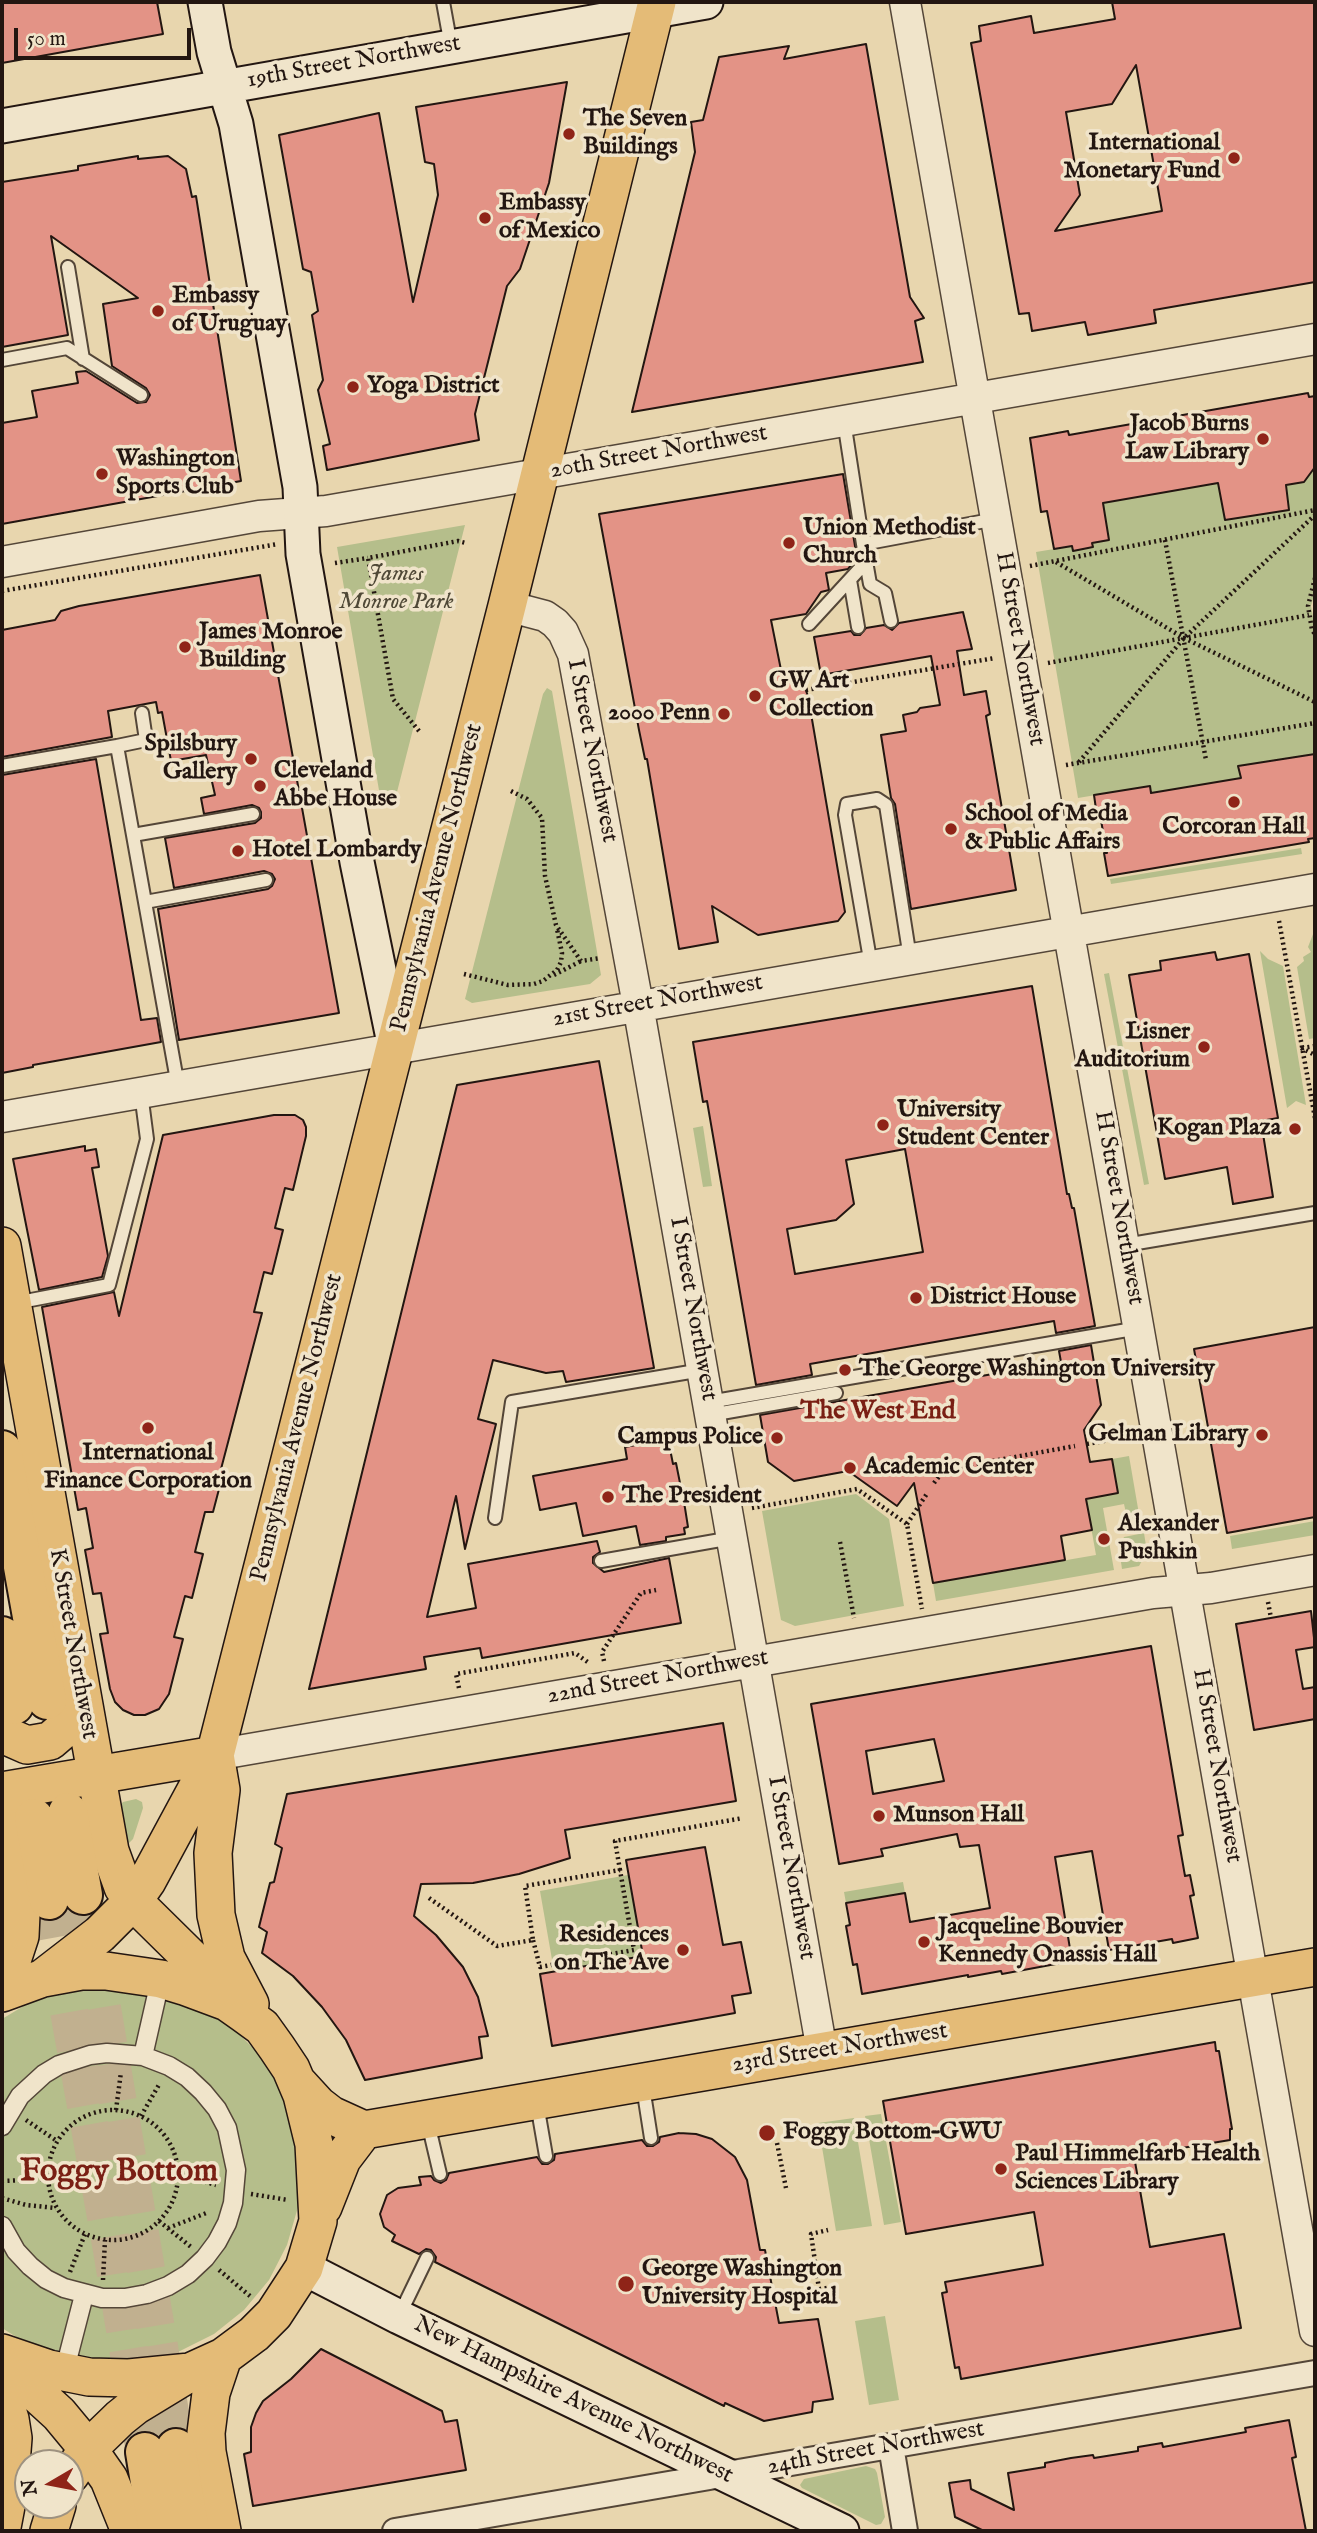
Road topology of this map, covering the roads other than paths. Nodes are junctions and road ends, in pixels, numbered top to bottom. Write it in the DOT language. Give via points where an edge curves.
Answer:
graph roads {
  1 [pos="205,2"];
  2 [pos="443,2"];
  3 [pos="706,2"];
  4 [pos="905,2"];
  5 [pos="655,5"];
  6 [pos="451,47"];
  7 [pos="225,85"];
  8 [pos="2,125"];
  9 [pos="68,267"];
  10 [pos="1315,339"];
  11 [pos="83,359"];
  12 [pos="2,360"];
  13 [pos="141,396"];
  14 [pos="974,399"];
  15 [pos="844,421"];
  16 [pos="540,474"];
  17 [pos="300,513"];
  18 [pos="996,519"];
  19 [pos="863,544"];
  20 [pos="2,562"];
  21 [pos="866,562"];
  22 [pos="850,580"];
  23 [pos="507,606"];
  24 [pos="891,621"];
  25 [pos="809,624"];
  26 [pos="858,627"];
  27 [pos="142,713"];
  28 [pos="117,746"];
  29 [pos="2,766"];
  30 [pos="253,814"];
  31 [pos="133,835"];
  32 [pos="265,880"];
  33 [pos="1315,889"];
  34 [pos="145,902"];
  35 [pos="1070,931"];
  36 [pos="911,958"];
  37 [pos="871,965"];
  38 [pos="638,1005"];
  39 [pos="394,1048"];
  40 [pos="178,1086"];
  41 [pos="141,1092"];
  42 [pos="2,1117"];
  43 [pos="1315,1213"];
  44 [pos="1125,1245"];
  45 [pos="2,1246"];
  46 [pos="11,1303"];
  47 [pos="1140,1328"];
  48 [pos="702,1370"];
  49 [pos="836,1393"];
  50 [pos="709,1409"];
  51 [pos="2,1450"];
  52 [pos="495,1518"];
  53 [pos="730,1525"];
  54 [pos="601,1561"];
  55 [pos="1315,1570"];
  56 [pos="1186,1590"];
  57 [pos="2,1636"];
  58 [pos="755,1662"];
  59 [pos="36,1710"];
  60 [pos="215,1755"];
  61 [pos="95,1775"];
  62 [pos="2,1791"];
  63 [pos="35,1812"];
  64 [pos="66,1898"];
  65 [pos="133,1901"];
  66 [pos="1315,1967"];
  67 [pos="43,1978"];
  68 [pos="1253,1978"];
  69 [pos="158,1990"];
  70 [pos="2,1992"];
  71 [pos="227,2002"];
  72 [pos="262,2027"];
  73 [pos="822,2051"];
  74 [pos="143,2056"];
  75 [pos="296,2081"];
  76 [pos="642,2082"];
  77 [pos="536,2100"];
  78 [pos="427,2119"];
  79 [pos="2,2126"];
  80 [pos="364,2130"];
  81 [pos="651,2138"];
  82 [pos="546,2156"];
  83 [pos="440,2174"];
  84 [pos="318,2221"];
  85 [pos="2,2226"];
  86 [pos="427,2258"];
  87 [pos="298,2279"];
  88 [pos="84,2295"];
  89 [pos="399,2317"];
  90 [pos="1315,2331"];
  91 [pos="2,2353"];
  92 [pos="68,2357"];
  93 [pos="223,2357"];
  94 [pos="2,2362"];
  95 [pos="191,2372"];
  96 [pos="1315,2373"];
  97 [pos="2,2395"];
  98 [pos="891,2446"];
  99 [pos="73,2449"];
  100 [pos="84,2457"];
  101 [pos="84,2465"];
  102 [pos="726,2474"];
  103 [pos="2,2527"];
  104 [pos="431,2528"];
  105 [pos="130,2531"];
  106 [pos="158,2531"];
  107 [pos="190,2531"];
  108 [pos="222,2531"];
  109 [pos="395,2531"];
  110 [pos="842,2531"];
  111 [pos="905,2531"];
  1 -- 7 [label="main road"];
  2 -- 6 [label="lane"];
  3 -- 5 [label="main road, 19th Street Northwest"];
  4 -- 14 [label="street, H Street Northwest"];
  5 -- 6 [label="main road, 19th Street Northwest"];
  5 -- 16 [label="main road, Pennsylvania Avenue Northwest"];
  6 -- 7 [label="main road, 19th Street Northwest"];
  7 -- 8 [label="main road, 19th Street Northwest"];
  7 -- 17 [label="main road" via="251,205 300,487"];
  9 -- 11 [label="lane"];
  10 -- 14 [label="street, 20th Street Northwest"];
  11 -- 12 [label="lane" via="67,348"];
  11 -- 13 [label="lane"];
  14 -- 15 [label="street, 20th Street Northwest"];
  14 -- 18 [label="street, H Street Northwest"];
  15 -- 16 [label="street, 20th Street Northwest"];
  15 -- 19 [label="lane"];
  16 -- 17 [label="street, 20th Street Northwest"];
  16 -- 23 [label="main road, Pennsylvania Avenue Northwest"];
  17 -- 20 [label="street, 20th Street Northwest" via="259,516"];
  17 -- 39 [label="main road" via="305,568"];
  18 -- 19 [label="lane"];
  18 -- 35 [label="street, H Street Northwest" via="1033,659"];
  19 -- 21 [label="lane"];
  21 -- 22 [label="lane"];
  21 -- 24 [label="lane" via="870,584 885,593"];
  22 -- 25 [label="lane"];
  22 -- 26 [label="lane"];
  23 -- 38 [label="street, I Street Northwest" via="555,623 573,654"];
  23 -- 39 [label="main road, Pennsylvania Avenue Northwest"];
  27 -- 28 [label="lane" via="146,740"];
  28 -- 29 [label="lane"];
  28 -- 31 [label="lane"];
  30 -- 31 [label="lane"];
  31 -- 34 [label="lane"];
  32 -- 34 [label="lane"];
  33 -- 35 [label="street, 21st Street Northwest"];
  34 -- 40 [label="lane"];
  35 -- 36 [label="street, 21st Street Northwest"];
  35 -- 44 [label="street, H Street Northwest"];
  36 -- 37 [label="street, 21st Street Northwest"];
  36 -- 37 [label="lane" via="886,805 877,799 847,804 845,815"];
  37 -- 38 [label="street, 21st Street Northwest"];
  38 -- 39 [label="street, 21st Street Northwest"];
  38 -- 48 [label="street, I Street Northwest"];
  39 -- 40 [label="street, 21st Street Northwest"];
  39 -- 60 [label="main road, Pennsylvania Avenue Northwest"];
  40 -- 41 [label="street, 21st Street Northwest"];
  41 -- 42 [label="street, 21st Street Northwest"];
  41 -- 46 [label="lane" via="147,1139 109,1285"];
  43 -- 44 [label="lane"];
  44 -- 47 [label="street, H Street Northwest"];
  45 -- 46 [label="main road, K Street Northwest"];
  46 -- 59 [label="main road, K Street Northwest"];
  47 -- 50 [label="lane"];
  47 -- 56 [label="street, H Street Northwest"];
  48 -- 50 [label="street, I Street Northwest"];
  48 -- 52 [label="lane" via="512,1402"];
  49 -- 50 [label="lane"];
  50 -- 53 [label="street, I Street Northwest"];
  51 -- 59 [label="highway, K Street Northwest"];
  53 -- 54 [label="lane"];
  53 -- 58 [label="street, I Street Northwest"];
  55 -- 56 [label="street, 22nd Street Northwest"];
  56 -- 58 [label="street, 22nd Street Northwest"];
  56 -- 68 [label="street, H Street Northwest"];
  57 -- 59 [label="highway, K Street Northwest"];
  58 -- 60 [label="street, 22nd Street Northwest"];
  58 -- 73 [label="street, I Street Northwest"];
  59 -- 61 [label="main road, K Street Northwest"];
  60 -- 61 [label="main road, 22nd Street Northwest"];
  60 -- 65 [label="main road, Pennsylvania Avenue Northwest"];
  60 -- 72 [label="main road, Pennsylvania Avenue Northwest" via="221,1790 213,1865 216,1915 226,1958"];
  61 -- 62 [label="main road, 22nd Street Northwest"];
  61 -- 65 [label="main road, K Street Northwest" via="110,1851"];
  63 -- 64 [label="highway"];
  63 -- 70 [label="main road" via="20,1936"];
  65 -- 67 [label="main road, Pennsylvania Avenue Northwest" via="100,1934"];
  65 -- 71 [label="main road, K Street Northwest" via="200,1966"];
  66 -- 68 [label="main road, 23rd Street Northwest"];
  67 -- 70 [label="main road"];
  67 -- 71 [label="main road" via="81,1971 133,1974"];
  68 -- 73 [label="main road, 23rd Street Northwest"];
  68 -- 90 [label="street, H Street Northwest"];
  69 -- 74 [label="street"];
  71 -- 72 [label="main road"];
  72 -- 75 [label="main road"];
  73 -- 76 [label="main road, 23rd Street Northwest"];
  74 -- 79 [label="street" via="107,2053 59,2065 20,2096"];
  74 -- 88 [label="street" via="187,2077 216,2109 227,2128 236,2170 233,2203 227,2223 205,2258 169,2286 125,2298"];
  75 -- 80 [label="main road" via="331,2115"];
  75 -- 84 [label="main road" via="313,2144"];
  76 -- 77 [label="main road, 23rd Street Northwest"];
  76 -- 81 [label="lane"];
  77 -- 78 [label="main road, 23rd Street Northwest"];
  77 -- 82 [label="lane"];
  78 -- 80 [label="main road, 23rd Street Northwest"];
  78 -- 83 [label="lane"];
  80 -- 84 [label="main road" via="342,2159"];
  84 -- 87 [label="main road"];
  85 -- 88 [label="street" via="30,2266 46,2279"];
  86 -- 89 [label="lane"];
  87 -- 89 [label="main road, New Hampshire Avenue Northwest"];
  87 -- 93 [label="main road" via="267,2321"];
  88 -- 92 [label="street"];
  89 -- 102 [label="main road, New Hampshire Avenue Northwest"];
  91 -- 95 [label="main road" via="89,2377"];
  93 -- 95 [label="main road"];
  93 -- 108 [label="main road" via="211,2393 206,2433"];
  94 -- 99 [label="main road" via="58,2414"];
  95 -- 100 [label="main road" via="135,2406"];
  96 -- 98 [label="street, 24th Street Northwest"];
  97 -- 103 [label="main road" via="13,2438"];
  98 -- 102 [label="street, 24th Street Northwest"];
  98 -- 111 [label="street"];
  101 -- 105 [label="main road" via="109,2479"];
  102 -- 104 [label="street, 24th Street Northwest"];
  102 -- 110 [label="main road, New Hampshire Avenue Northwest"];
  104 -- 109 [label="street, 24th Street Northwest"];
  106 -- 107 [label="highway" via="160,2450"];
}
